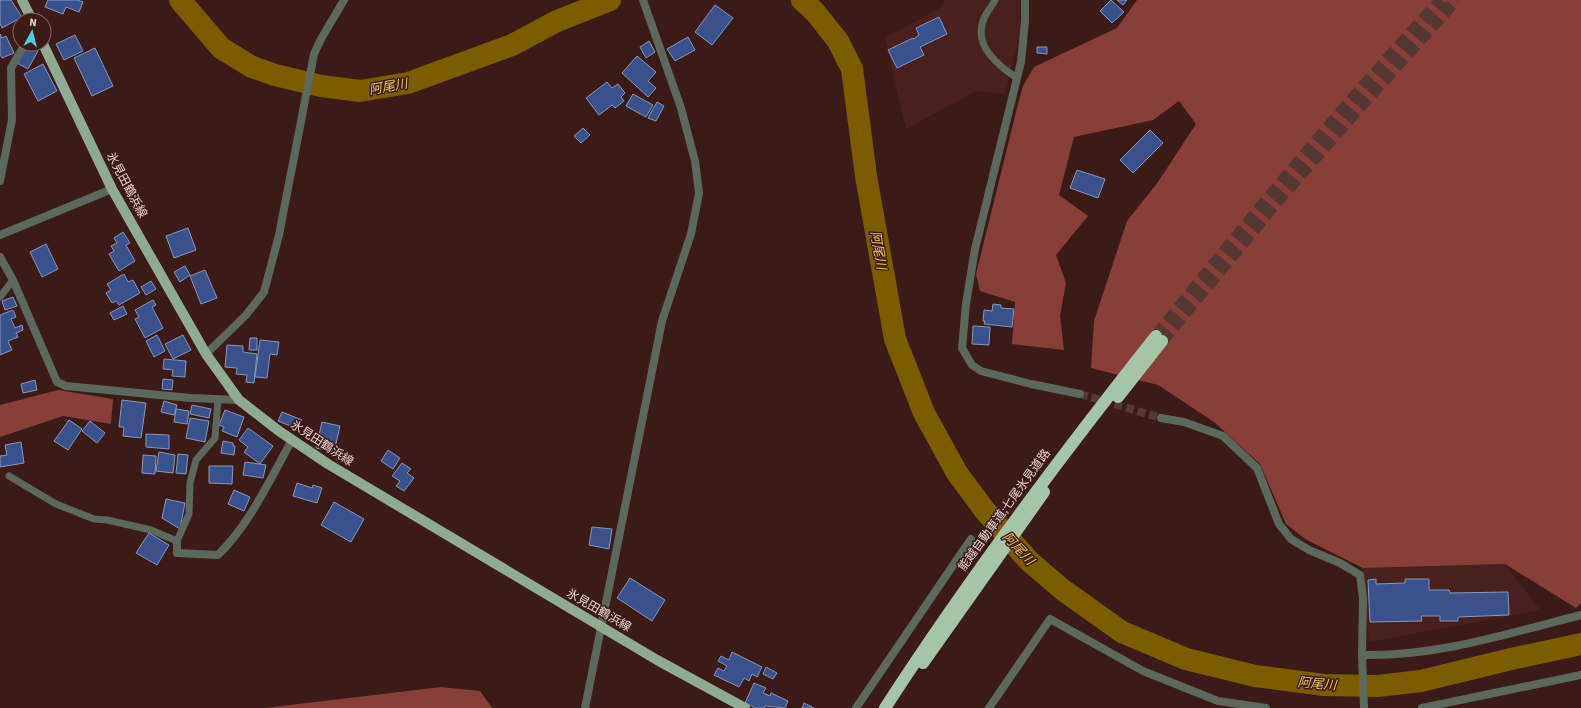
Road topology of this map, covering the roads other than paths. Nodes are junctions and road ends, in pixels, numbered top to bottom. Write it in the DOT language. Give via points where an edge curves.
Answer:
graph roads {
  1 [pos="22,0"];
  2 [pos="344,0"];
  3 [pos="643,0"];
  4 [pos="994,0"];
  5 [pos="1025,0"];
  6 [pos="28,12"];
  7 [pos="20,52"];
  8 [pos="47,52"];
  9 [pos="1017,78"];
  10 [pos="0,181"];
  11 [pos="112,189"];
  12 [pos="0,235"];
  13 [pos="0,257"];
  14 [pos="13,280"];
  15 [pos="0,297"];
  16 [pos="1159,338"];
  17 [pos="206,354"];
  18 [pos="1080,394"];
  19 [pos="218,399"];
  20 [pos="239,400"];
  21 [pos="1161,418"];
  22 [pos="292,440"];
  23 [pos="9,476"];
  24 [pos="1031,503"];
  25 [pos="971,539"];
  26 [pos="177,541"];
  27 [pos="1581,615"];
  28 [pos="601,627"];
  29 [pos="1362,655"];
  30 [pos="1581,675"];
  31 [pos="585,708"];
  32 [pos="745,708"];
  33 [pos="856,708"];
  34 [pos="885,708"];
  35 [pos="894,708"];
  36 [pos="990,708"];
  37 [pos="1266,708"];
  38 [pos="1364,708"];
  39 [pos="1422,708"];
  1 -- 6 [label="main road"];
  2 -- 17 [label="street" via="314,54 279,235 264,292 246,316"];
  3 -- 28 [label="street" via="681,108 695,161 699,193 691,234 662,321"];
  4 -- 9 [label="lane" via="982,24 981,39 1000,67"];
  5 -- 9 [label="street" via="1024,35"];
  7 -- 10 [label="street" via="10,68 12,120"];
  8 -- 11 [label="main road, 氷見田鶴浜線"];
  9 -- 18 [label="street" via="975,249 962,348 972,365 980,370"];
  11 -- 12 [label="street"];
  11 -- 17 [label="main road, 氷見田鶴浜線"];
  13 -- 14 [label="street"];
  14 -- 15 [label="lane"];
  14 -- 19 [label="street" via="58,382 66,386"];
  16 -- 24 [label="highway, 能越自動車道;七尾氷見道路" via="1073,453"];
  17 -- 20 [label="main road, 氷見田鶴浜線"];
  19 -- 20 [label="street"];
  19 -- 26 [label="lane" via="215,438 196,460 190,484 189,514"];
  20 -- 22 [label="main road, 氷見田鶴浜線"];
  21 -- 29 [label="street" via="1184,422 1223,436 1257,468 1279,524 1291,539 1360,575 1363,598"];
  22 -- 26 [label="street" via="255,505 218,556 177,553"];
  22 -- 28 [label="main road, 氷見田鶴浜線"];
  23 -- 26 [label="lane" via="56,504 94,519 152,530"];
  24 -- 34 [label="highway, 能越自動車道;七尾氷見道路" via="978,569"];
  24 -- 35 [label="highway, 能越自動車道;七尾氷見道路"];
  25 -- 33 [label="street"];
  27 -- 29 [label="street" via="1425,651"];
  28 -- 31 [label="street"];
  28 -- 32 [label="main road, 氷見田鶴浜線"];
  29 -- 38 [label="street"];
  30 -- 39 [label="street"];
  36 -- 37 [label="street" via="1050,619 1143,671 1218,701"];
}
